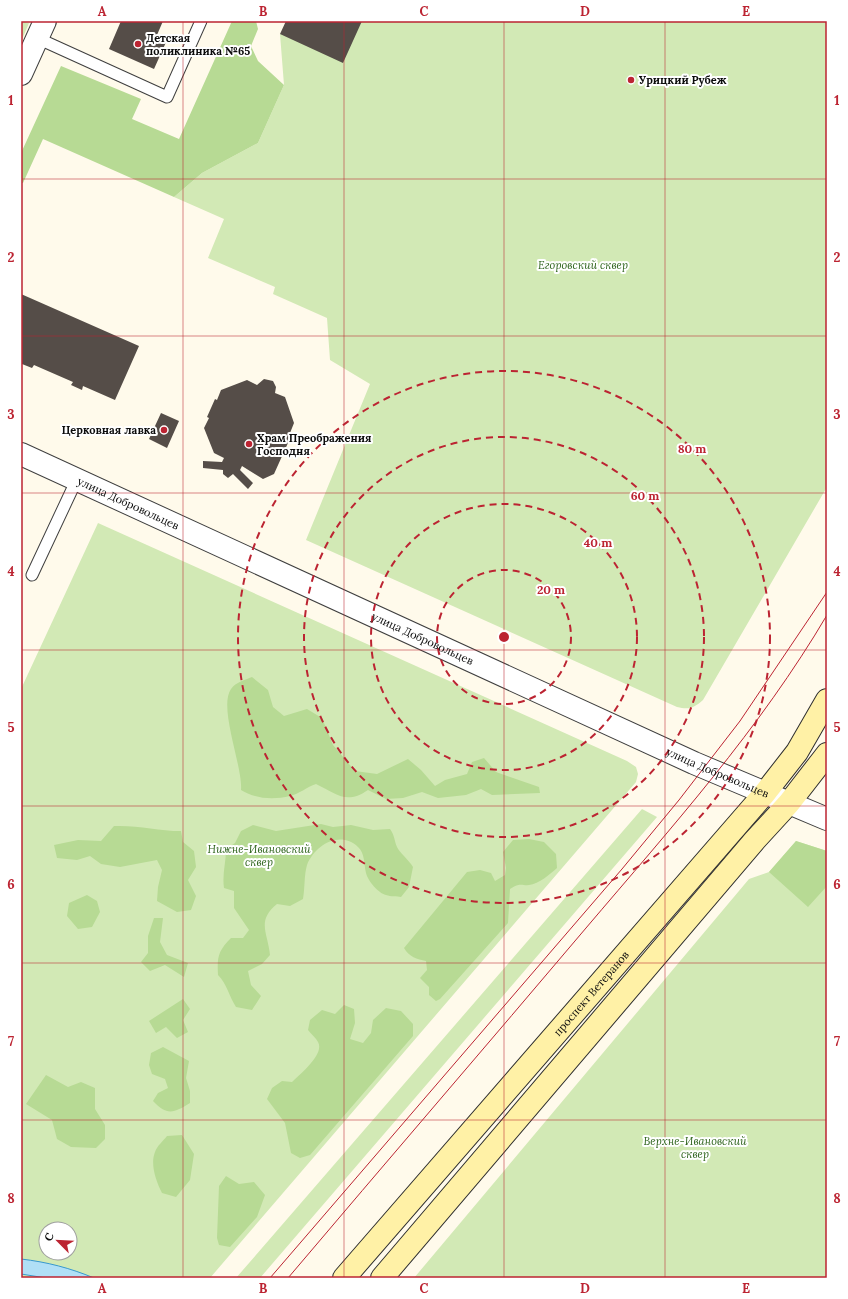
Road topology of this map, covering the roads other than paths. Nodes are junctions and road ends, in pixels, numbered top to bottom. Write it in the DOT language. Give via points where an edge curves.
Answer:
graph roads {
  1 [pos="201,21"];
  2 [pos="41,30"];
  3 [pos="21,74"];
  4 [pos="21,454"];
  5 [pos="77,479"];
  6 [pos="32,575"];
  7 [pos="827,700"];
  8 [pos="827,754"];
  9 [pos="765,793"];
  10 [pos="789,803"];
  11 [pos="827,819"];
  12 [pos="344,1278"];
  13 [pos="382,1278"];
  1 -- 2 [label="lane" via="167,97"];
  2 -- 3 [label="street"];
  4 -- 5 [label="street, улица Добровольцев"];
  5 -- 6 [label="lane"];
  5 -- 9 [label="street, улица Добровольцев" via="687,760"];
  7 -- 9 [label="main road, проспект Ветеранов" via="797,752"];
  8 -- 10 [label="main road"];
  9 -- 10 [label="street, улица Добровольцев"];
  9 -- 12 [label="main road, проспект Ветеранов"];
  10 -- 11 [label="street, улица Добровольцев"];
  10 -- 13 [label="main road"];
}
